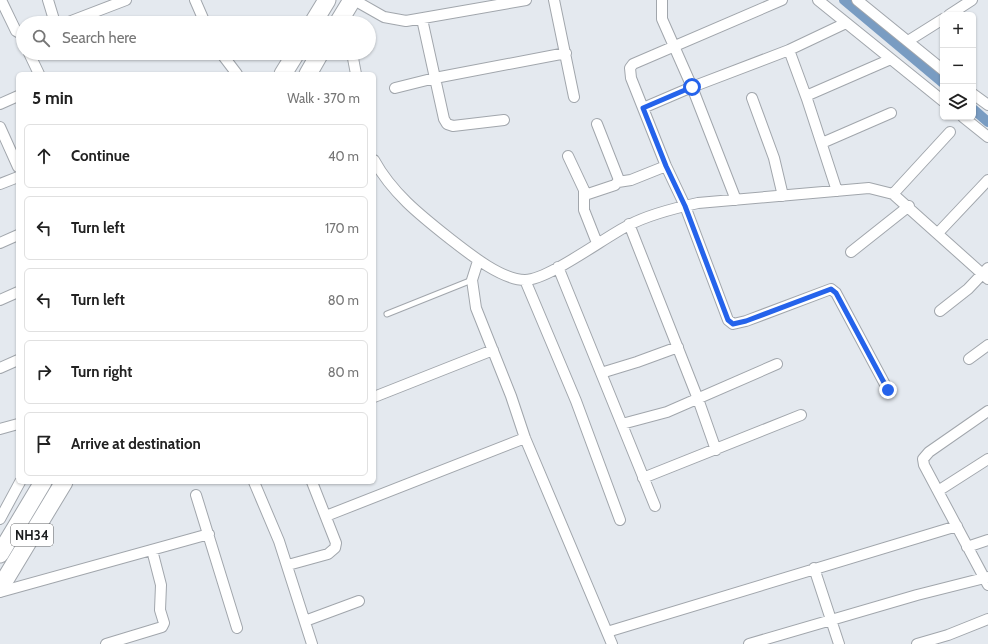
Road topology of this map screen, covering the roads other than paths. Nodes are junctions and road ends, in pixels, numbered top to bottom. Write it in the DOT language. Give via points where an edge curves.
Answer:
graph roads {
  1 [pos="48,0"];
  2 [pos="126,0"];
  3 [pos="195,0"];
  4 [pos="327,0"];
  5 [pos="526,0"];
  6 [pos="554,0"];
  7 [pos="662,0"];
  8 [pos="782,0"];
  9 [pos="818,0"];
  10 [pos="857,0"];
  11 [pos="972,0"];
  12 [pos="2,6"];
  13 [pos="347,12"];
  14 [pos="954,12"];
  15 [pos="53,16"];
  16 [pos="84,16"];
  17 [pos="202,16"];
  18 [pos="317,16"];
  19 [pos="422,19"];
  20 [pos="940,21"];
  21 [pos="846,23"];
  22 [pos="16,31"];
  23 [pos="908,41"];
  24 [pos="673,47"];
  25 [pos="789,50"];
  26 [pos="566,53"];
  27 [pos="891,59"];
  28 [pos="32,60"];
  29 [pos="226,60"];
  30 [pos="292,60"];
  31 [pos="316,60"];
  32 [pos="353,60"];
  33 [pos="940,68"];
  34 [pos="38,72"];
  35 [pos="235,72"];
  36 [pos="284,72"];
  37 [pos="309,72"];
  38 [pos="356,72"];
  39 [pos="435,78"];
  40 [pos="692,87"];
  41 [pos="395,88"];
  42 [pos="806,96"];
  43 [pos="976,96"];
  44 [pos="16,97"];
  45 [pos="574,97"];
  46 [pos="752,98"];
  47 [pos="940,99"];
  48 [pos="0,104"];
  49 [pos="988,106"];
  50 [pos="643,108"];
  51 [pos="892,113"];
  52 [pos="504,120"];
  53 [pos="967,120"];
  54 [pos="597,124"];
  55 [pos="0,128"];
  56 [pos="950,132"];
  57 [pos="988,137"];
  58 [pos="822,143"];
  59 [pos="568,156"];
  60 [pos="16,163"];
  61 [pos="666,166"];
  62 [pos="378,176"];
  63 [pos="16,178"];
  64 [pos="988,180"];
  65 [pos="618,182"];
  66 [pos="0,184"];
  67 [pos="837,191"];
  68 [pos="893,194"];
  69 [pos="585,195"];
  70 [pos="783,196"];
  71 [pos="736,200"];
  72 [pos="685,206"];
  73 [pos="909,206"];
  74 [pos="630,224"];
  75 [pos="938,233"];
  76 [pos="16,236"];
  77 [pos="0,243"];
  78 [pos="597,243"];
  79 [pos="851,252"];
  80 [pos="478,261"];
  81 [pos="558,267"];
  82 [pos="986,273"];
  83 [pos="472,280"];
  84 [pos="525,280"];
  85 [pos="16,293"];
  86 [pos="0,300"];
  87 [pos="940,311"];
  88 [pos="387,314"];
  89 [pos="988,344"];
  90 [pos="678,347"];
  91 [pos="493,350"];
  92 [pos="970,359"];
  93 [pos="16,361"];
  94 [pos="777,364"];
  95 [pos="0,368"];
  96 [pos="601,373"];
  97 [pos="888,390"];
  98 [pos="376,396"];
  99 [pos="698,399"];
  100 [pos="988,411"];
  101 [pos="801,415"];
  102 [pos="622,424"];
  103 [pos="16,425"];
  104 [pos="0,429"];
  105 [pos="525,438"];
  106 [pos="716,450"];
  107 [pos="988,459"];
  108 [pos="643,478"];
  109 [pos="19,484"];
  110 [pos="42,484"];
  111 [pos="63,484"];
  112 [pos="255,484"];
  113 [pos="313,484"];
  114 [pos="938,491"];
  115 [pos="196,495"];
  116 [pos="654,506"];
  117 [pos="326,516"];
  118 [pos="0,519"];
  119 [pos="620,520"];
  120 [pos="957,526"];
  121 [pos="209,534"];
  122 [pos="988,540"];
  123 [pos="967,547"];
  124 [pos="152,550"];
  125 [pos="0,554"];
  126 [pos="288,565"];
  127 [pos="814,568"];
  128 [pos="987,580"];
  129 [pos="0,588"];
  130 [pos="0,592"];
  131 [pos="358,601"];
  132 [pos="832,619"];
  133 [pos="988,619"];
  134 [pos="305,621"];
  135 [pos="237,628"];
  136 [pos="607,632"];
  137 [pos="950,640"];
  138 [pos="106,644"];
  139 [pos="312,644"];
  140 [pos="612,644"];
  141 [pos="749,644"];
  142 [pos="839,644"];
  143 [pos="917,644"];
  1 -- 15 [label="street"];
  2 -- 16 [label="street"];
  3 -- 17 [label="street"];
  4 -- 18 [label="highway"];
  5 -- 19 [label="street"];
  6 -- 26 [label="street"];
  7 -- 24 [label="street" via="662,19"];
  8 -- 24 [label="street"];
  9 -- 21 [label="street"];
  10 -- 23 [label="street"];
  11 -- 14 [label="street"];
  12 -- 22 [label="street"];
  13 -- 19 [label="street" via="384,16 396,20"];
  19 -- 39 [label="street"];
  20 -- 23 [label="street"];
  21 -- 25 [label="street"];
  21 -- 27 [label="street"];
  23 -- 33 [label="street"];
  24 -- 40 [label="street"];
  24 -- 50 [label="street" via="633,64 630,68 631,78"];
  25 -- 40 [label="street"];
  25 -- 42 [label="street"];
  26 -- 39 [label="street"];
  26 -- 45 [label="street"];
  27 -- 42 [label="street"];
  27 -- 47 [label="street"];
  28 -- 34 [label="street"];
  29 -- 35 [label="street"];
  30 -- 36 [label="highway"];
  31 -- 37 [label="highway"];
  32 -- 38 [label="street"];
  39 -- 41 [label="street"];
  39 -- 52 [label="street" via="447,124 453,126"];
  40 -- 50 [label="street"];
  40 -- 71 [label="street"];
  42 -- 58 [label="street"];
  43 -- 49 [label="street"];
  44 -- 48 [label="street"];
  46 -- 70 [label="street" via="774,158"];
  50 -- 61 [label="street"];
  51 -- 58 [label="street"];
  53 -- 57 [label="street"];
  54 -- 65 [label="street"];
  55 -- 60 [label="street"];
  56 -- 68 [label="street"];
  58 -- 67 [label="street"];
  59 -- 69 [label="street"];
  61 -- 65 [label="street" via="631,180"];
  61 -- 72 [label="street"];
  62 -- 80 [label="street" via="417,212"];
  63 -- 66 [label="street"];
  64 -- 75 [label="street"];
  65 -- 69 [label="street"];
  67 -- 68 [label="street" via="873,188"];
  67 -- 70 [label="street"];
  68 -- 73 [label="street"];
  69 -- 78 [label="street" via="584,210"];
  70 -- 71 [label="street"];
  71 -- 72 [label="street"];
  72 -- 74 [label="street"];
  72 -- 97 [label="street" via="728,320 733,324 746,321 831,289 836,293"];
  73 -- 75 [label="street"];
  73 -- 79 [label="street"];
  74 -- 78 [label="street"];
  74 -- 90 [label="street"];
  75 -- 82 [label="street"];
  76 -- 77 [label="street"];
  78 -- 81 [label="street"];
  80 -- 83 [label="street"];
  80 -- 84 [label="street" via="501,273"];
  81 -- 84 [label="street" via="541,276"];
  81 -- 96 [label="street"];
  82 -- 87 [label="street"];
  83 -- 88 [label="lane"];
  83 -- 91 [label="street" via="476,308"];
  84 -- 119 [label="street" via="576,401"];
  85 -- 86 [label="street"];
  89 -- 92 [label="street"];
  90 -- 96 [label="street"];
  90 -- 99 [label="street"];
  91 -- 98 [label="street"];
  91 -- 105 [label="street"];
  93 -- 95 [label="street"];
  94 -- 99 [label="street"];
  96 -- 102 [label="street"];
  99 -- 102 [label="street" via="654,416"];
  99 -- 106 [label="street"];
  100 -- 114 [label="street" via="925,456 924,465"];
  101 -- 106 [label="street"];
  102 -- 108 [label="street"];
  103 -- 104 [label="street"];
  105 -- 117 [label="street"];
  105 -- 136 [label="street"];
  106 -- 108 [label="street"];
  107 -- 114 [label="street"];
  108 -- 116 [label="street"];
  109 -- 118 [label="street"];
  110 -- 125 [label="highway, NH34"];
  111 -- 129 [label="highway, NH34"];
  112 -- 126 [label="street"];
  113 -- 117 [label="street"];
  114 -- 120 [label="street"];
  115 -- 121 [label="street"];
  117 -- 126 [label="street" via="336,544 333,551"];
  120 -- 123 [label="street"];
  120 -- 127 [label="street"];
  121 -- 124 [label="street"];
  121 -- 135 [label="street"];
  122 -- 123 [label="street"];
  123 -- 128 [label="street"];
  124 -- 130 [label="street"];
  124 -- 138 [label="street" via="161,585 160,610 164,623 159,630"];
  126 -- 134 [label="street"];
  127 -- 132 [label="street"];
  127 -- 136 [label="street"];
  128 -- 132 [label="street" via="917,594"];
  131 -- 134 [label="street"];
  132 -- 141 [label="street"];
  132 -- 142 [label="street"];
  133 -- 137 [label="street"];
  134 -- 139 [label="street"];
  136 -- 140 [label="street"];
  137 -- 143 [label="street"];
}
